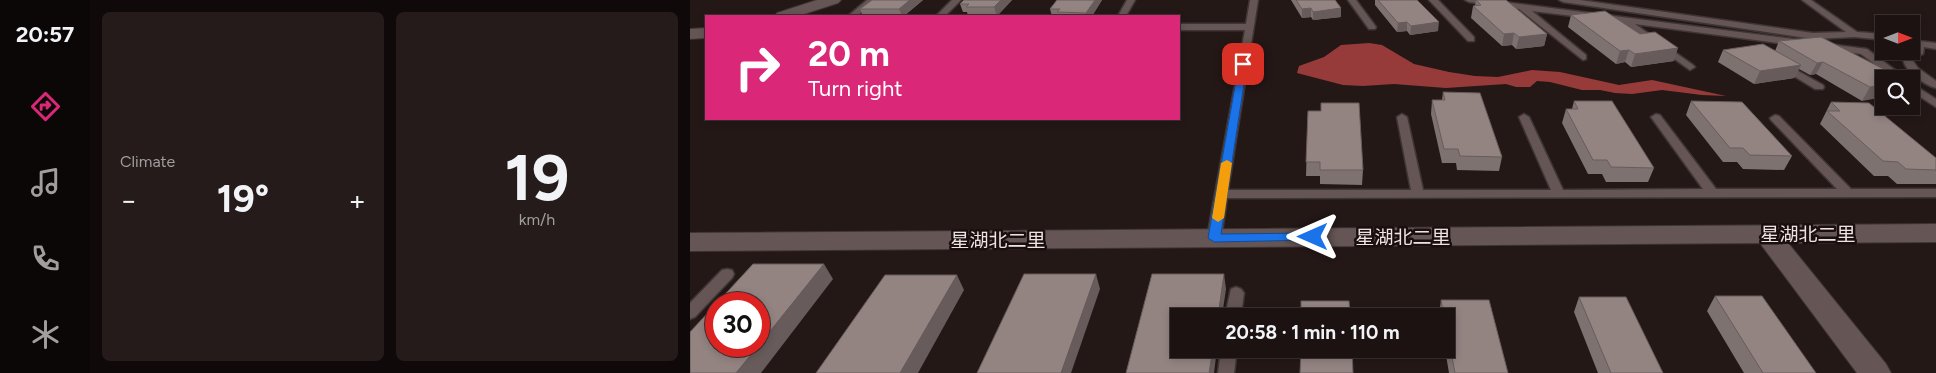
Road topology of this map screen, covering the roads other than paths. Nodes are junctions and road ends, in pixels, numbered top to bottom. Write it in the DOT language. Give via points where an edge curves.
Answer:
graph roads {
  1 [pos="833,0"];
  2 [pos="872,0"];
  3 [pos="957,0"];
  4 [pos="1131,0"];
  5 [pos="1254,0"];
  6 [pos="1352,0"];
  7 [pos="1433,0"];
  8 [pos="1469,0"];
  9 [pos="1563,0"];
  10 [pos="1806,0"];
  11 [pos="1522,7"];
  12 [pos="786,15"];
  13 [pos="853,15"];
  14 [pos="941,15"];
  15 [pos="1123,15"];
  16 [pos="1623,20"];
  17 [pos="1180,27"];
  18 [pos="1249,27"];
  19 [pos="1372,27"];
  20 [pos="705,33"];
  21 [pos="690,34"];
  22 [pos="1731,34"];
  23 [pos="1855,34"];
  24 [pos="1875,36"];
  25 [pos="1470,39"];
  26 [pos="1920,44"];
  27 [pos="1936,46"];
  28 [pos="1755,48"];
  29 [pos="1583,57"];
  30 [pos="1771,58"];
  31 [pos="1907,60"];
  32 [pos="1690,67"];
  33 [pos="1890,70"];
  34 [pos="1936,85"];
  35 [pos="1819,87"];
  36 [pos="1920,92"];
  37 [pos="1936,104"];
  38 [pos="1656,117"];
  39 [pos="1402,118"];
  40 [pos="1524,118"];
  41 [pos="1775,118"];
  42 [pos="1848,193"];
  43 [pos="1936,193"];
  44 [pos="1222,194"];
  45 [pos="1418,194"];
  46 [pos="1559,194"];
  47 [pos="1713,194"];
  48 [pos="1936,233"];
  49 [pos="1767,234"];
  50 [pos="1214,238"];
  51 [pos="690,242"];
  52 [pos="727,274"];
  53 [pos="1236,292"];
  54 [pos="1235,308"];
  55 [pos="690,313"];
  56 [pos="1228,358"];
  57 [pos="1226,373"];
  58 [pos="1876,373"];
  1 -- 12 [label="street"];
  2 -- 13 [label="lane"];
  3 -- 14 [label="lane"];
  4 -- 15 [label="lane"];
  5 -- 18 [label="lane"];
  6 -- 19 [label="lane"];
  7 -- 25 [label="lane"];
  8 -- 11 [label="lane"];
  9 -- 23 [label="lane" via="1814,36"];
  10 -- 23 [label="lane"];
  11 -- 16 [label="lane"];
  11 -- 29 [label="lane"];
  16 -- 22 [label="lane"];
  16 -- 32 [label="lane"];
  17 -- 18 [label="lane"];
  18 -- 44 [label="lane"];
  20 -- 21 [label="street"];
  22 -- 28 [label="lane"];
  22 -- 33 [label="lane" via="1864,51"];
  23 -- 24 [label="lane"];
  26 -- 27 [label="lane"];
  30 -- 35 [label="lane"];
  31 -- 34 [label="lane"];
  36 -- 37 [label="lane"];
  38 -- 47 [label="lane"];
  39 -- 45 [label="lane"];
  40 -- 46 [label="lane"];
  41 -- 42 [label="lane"];
  42 -- 43 [label="lane"];
  42 -- 47 [label="lane"];
  44 -- 45 [label="lane"];
  44 -- 50 [label="lane"];
  45 -- 46 [label="lane"];
  46 -- 47 [label="lane"];
  48 -- 49 [label="street, 星湖北二里"];
  49 -- 50 [label="street, 星湖北二里"];
  49 -- 58 [label="street"];
  50 -- 51 [label="street, 星湖北二里"];
  52 -- 55 [label="lane"];
  53 -- 54 [label="lane"];
  56 -- 57 [label="lane"];
}
